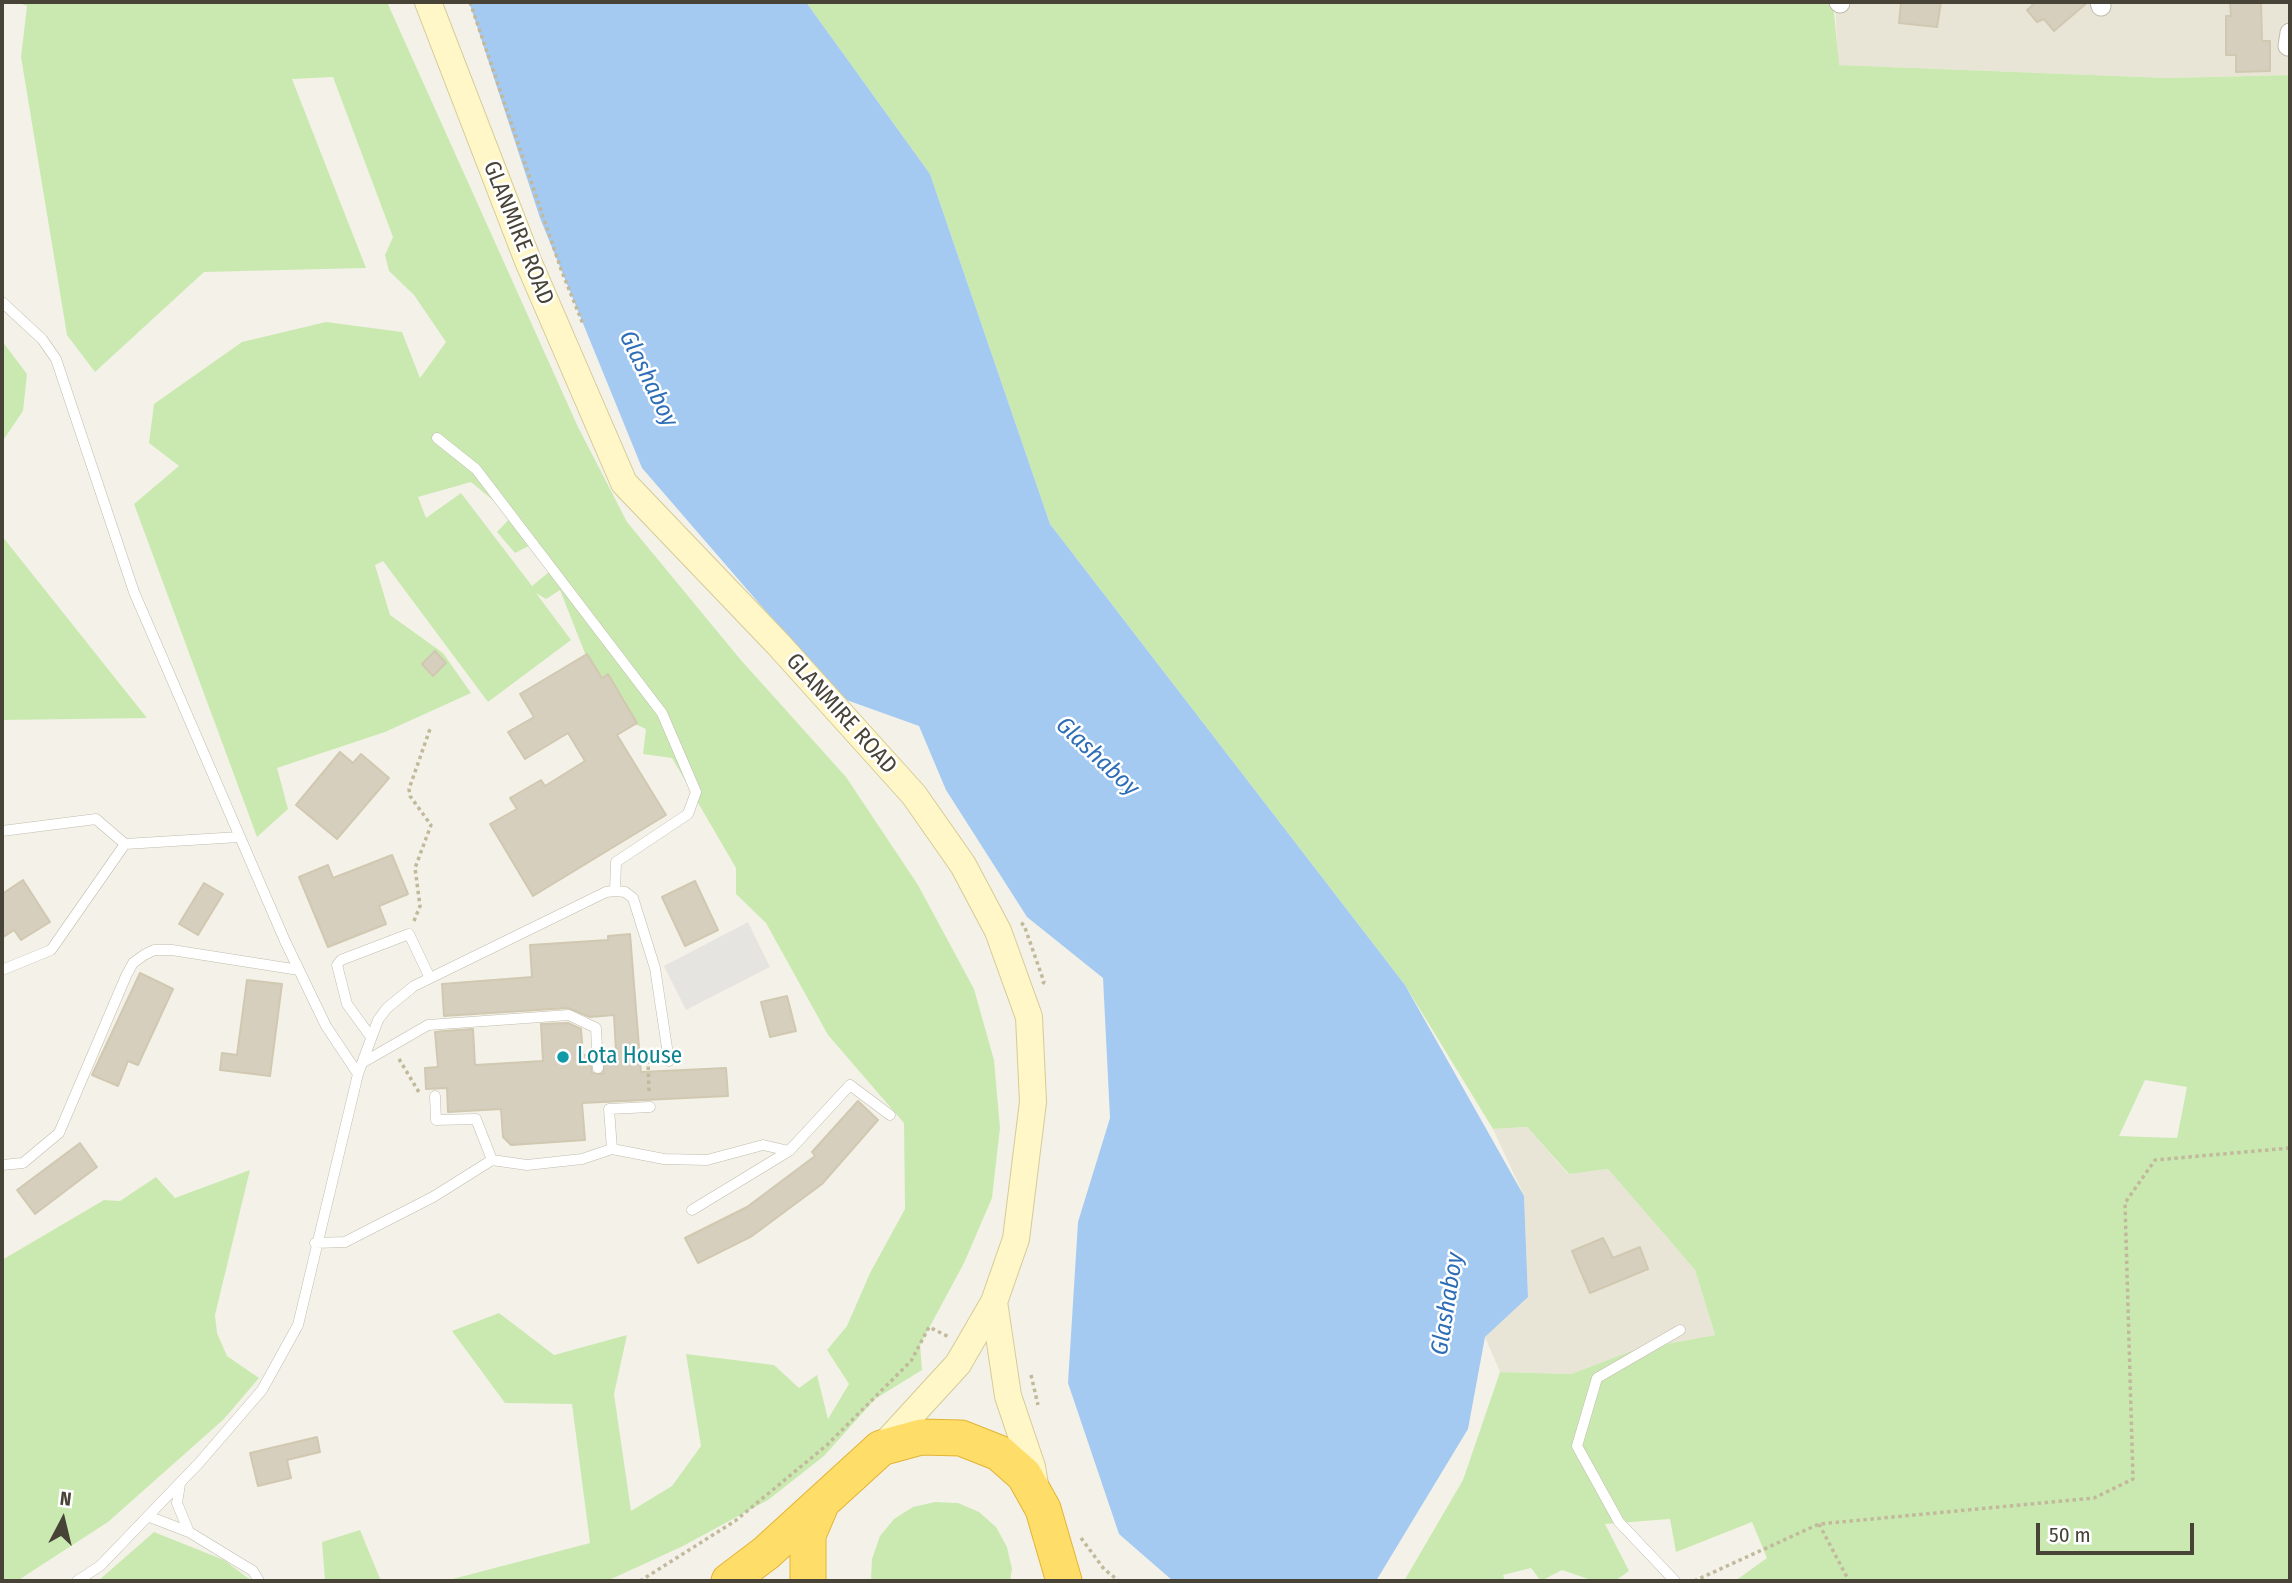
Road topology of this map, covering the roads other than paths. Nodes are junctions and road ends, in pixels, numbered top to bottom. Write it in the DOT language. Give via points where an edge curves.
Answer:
graph roads {
  1 [pos="428,2"];
  2 [pos="2,302"];
  3 [pos="437,438"];
  4 [pos="2,831"];
  5 [pos="239,837"];
  6 [pos="125,844"];
  7 [pos="615,891"];
  8 [pos="2,970"];
  9 [pos="299,970"];
  10 [pos="429,976"];
  11 [pos="371,1037"];
  12 [pos="669,1061"];
  13 [pos="362,1063"];
  14 [pos="598,1068"];
  15 [pos="358,1074"];
  16 [pos="435,1096"];
  17 [pos="650,1107"];
  18 [pos="890,1115"];
  19 [pos="612,1149"];
  20 [pos="789,1151"];
  21 [pos="492,1160"];
  22 [pos="2,1165"];
  23 [pos="692,1210"];
  24 [pos="316,1243"];
  25 [pos="994,1302"];
  26 [pos="1680,1330"];
  27 [pos="881,1448"];
  28 [pos="180,1483"];
  29 [pos="1038,1499"];
  30 [pos="822,1504"];
  31 [pos="150,1517"];
  32 [pos="189,1532"];
  33 [pos="1053,1535"];
  34 [pos="77,1581"];
  35 [pos="259,1581"];
  36 [pos="729,1581"];
  37 [pos="808,1581"];
  38 [pos="1065,1581"];
  39 [pos="1088,1581"];
  40 [pos="1675,1581"];
  1 -- 25 [label="main road, GLANMIRE ROAD" via="528,261 624,483 914,795 963,865 998,931 1029,1017 1033,1102 1016,1238"];
  2 -- 5 [label="lane" via="42,339 56,359 134,592"];
  3 -- 7 [label="lane" via="476,469 662,713 696,792 688,814 616,862"];
  4 -- 6 [label="lane" via="96,819"];
  5 -- 6 [label="lane"];
  5 -- 9 [label="lane"];
  6 -- 8 [label="lane" via="51,950"];
  7 -- 10 [label="lane"];
  7 -- 12 [label="lane" via="633,898 661,995"];
  9 -- 15 [label="lane" via="326,1026"];
  9 -- 22 [label="lane" via="172,950 144,955 132,963 59,1133 23,1163"];
  10 -- 11 [label="lane" via="387,1008"];
  10 -- 11 [label="lane" via="409,934 341,960 337,965 347,1004"];
  11 -- 13 [label="lane"];
  13 -- 14 [label="lane" via="428,1025 569,1015 596,1028"];
  13 -- 15 [label="lane"];
  15 -- 24 [label="lane"];
  16 -- 21 [label="lane" via="436,1120 476,1119"];
  17 -- 19 [label="lane" via="609,1109"];
  18 -- 20 [label="lane" via="849,1085"];
  19 -- 20 [label="lane" via="663,1159 707,1160 763,1145"];
  19 -- 21 [label="lane" via="582,1159 527,1166"];
  20 -- 23 [label="lane"];
  21 -- 24 [label="lane" via="433,1197 345,1242"];
  24 -- 28 [label="lane" via="298,1325 268,1380"];
  25 -- 27 [label="main road, GLANMIRE ROAD" via="945,1382"];
  25 -- 29 [label="main road" via="1008,1396"];
  26 -- 40 [label="lane" via="1597,1378 1577,1446 1619,1522"];
  27 -- 29 [label="highway" via="921,1437 961,1438 999,1453 1024,1475"];
  27 -- 30 [label="highway"];
  28 -- 31 [label="lane"];
  28 -- 32 [label="lane" via="177,1503"];
  29 -- 33 [label="highway"];
  30 -- 36 [label="highway"];
  30 -- 37 [label="highway" via="808,1535"];
  31 -- 32 [label="lane"];
  31 -- 34 [label="lane" via="100,1566"];
  32 -- 35 [label="lane" via="253,1571"];
  33 -- 38 [label="highway"];
  33 -- 39 [label="highway"];
}
